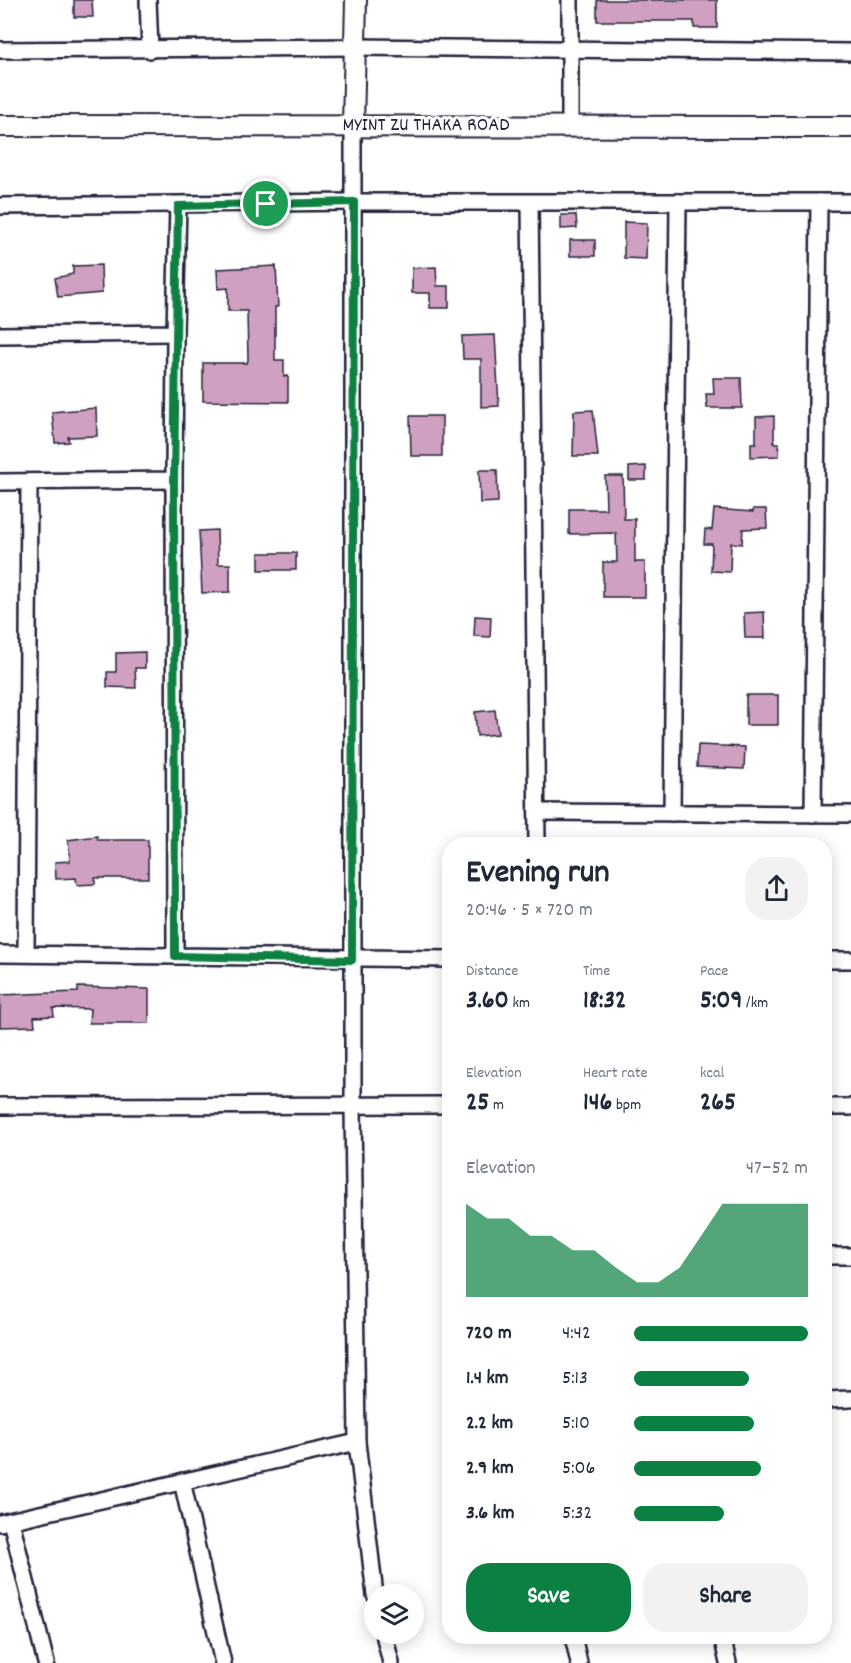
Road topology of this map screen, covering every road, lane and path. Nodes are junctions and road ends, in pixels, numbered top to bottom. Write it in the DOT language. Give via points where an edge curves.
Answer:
graph roads {
  1 [pos="148,0"];
  2 [pos="356,0"];
  3 [pos="570,0"];
  4 [pos="355,47"];
  5 [pos="0,50"];
  6 [pos="150,50"];
  7 [pos="568,50"];
  8 [pos="851,52"];
  9 [pos="353,125"];
  10 [pos="0,126"];
  11 [pos="570,127"];
  12 [pos="851,127"];
  13 [pos="354,202"];
  14 [pos="678,202"];
  15 [pos="819,202"];
  16 [pos="851,202"];
  17 [pos="530,203"];
  18 [pos="0,206"];
  19 [pos="178,206"];
  20 [pos="175,333"];
  21 [pos="0,335"];
  22 [pos="174,480"];
  23 [pos="0,482"];
  24 [pos="29,483"];
  25 [pos="537,812"];
  26 [pos="672,813"];
  27 [pos="813,814"];
  28 [pos="851,814"];
  29 [pos="537,837"];
  30 [pos="26,953"];
  31 [pos="0,954"];
  32 [pos="175,956"];
  33 [pos="442,959"];
  34 [pos="352,960"];
  35 [pos="832,960"];
  36 [pos="851,960"];
  37 [pos="442,1105"];
  38 [pos="353,1106"];
  39 [pos="0,1107"];
  40 [pos="832,1107"];
  41 [pos="851,1107"];
  42 [pos="832,1256"];
  43 [pos="851,1256"];
  44 [pos="851,1399"];
  45 [pos="832,1400"];
  46 [pos="357,1442"];
  47 [pos="182,1481"];
  48 [pos="5,1522"];
  49 [pos="374,1584"];
  50 [pos="386,1644"];
  51 [pos="575,1644"];
  52 [pos="724,1644"];
  53 [pos="46,1663"];
  54 [pos="223,1663"];
  55 [pos="391,1663"];
  56 [pos="579,1663"];
  57 [pos="728,1663"];
  1 -- 6 [label="street"];
  2 -- 4 [label="street"];
  3 -- 7 [label="street"];
  4 -- 6 [label="street"];
  4 -- 7 [label="street"];
  4 -- 9 [label="street"];
  5 -- 6 [label="street"];
  7 -- 8 [label="street"];
  7 -- 11 [label="street"];
  9 -- 10 [label="street, MYINT ZU THAKA ROAD"];
  9 -- 11 [label="street, MYINT ZU THAKA ROAD"];
  9 -- 13 [label="street"];
  11 -- 12 [label="street, MYINT ZU THAKA ROAD"];
  13 -- 17 [label="street"];
  13 -- 19 [label="street"];
  13 -- 34 [label="street"];
  14 -- 15 [label="street"];
  14 -- 17 [label="street"];
  14 -- 26 [label="street"];
  15 -- 16 [label="street"];
  15 -- 27 [label="street"];
  17 -- 25 [label="street"];
  18 -- 19 [label="street"];
  19 -- 20 [label="street"];
  20 -- 21 [label="street"];
  20 -- 22 [label="street"];
  22 -- 24 [label="street"];
  22 -- 32 [label="street"];
  23 -- 24 [label="street"];
  24 -- 30 [label="street"];
  25 -- 26 [label="street"];
  25 -- 29 [label="street"];
  26 -- 27 [label="street"];
  27 -- 28 [label="street"];
  30 -- 31 [label="street"];
  30 -- 32 [label="street"];
  32 -- 34 [label="street"];
  33 -- 34 [label="street"];
  34 -- 38 [label="street"];
  35 -- 36 [label="street"];
  37 -- 38 [label="street"];
  38 -- 39 [label="street"];
  38 -- 46 [label="street"];
  40 -- 41 [label="street"];
  42 -- 43 [label="street"];
  44 -- 45 [label="street"];
  46 -- 47 [label="street"];
  46 -- 49 [label="street"];
  47 -- 48 [label="street"];
  47 -- 54 [label="street"];
  48 -- 53 [label="street"];
  50 -- 55 [label="street"];
  51 -- 56 [label="street"];
  52 -- 57 [label="street"];
}
